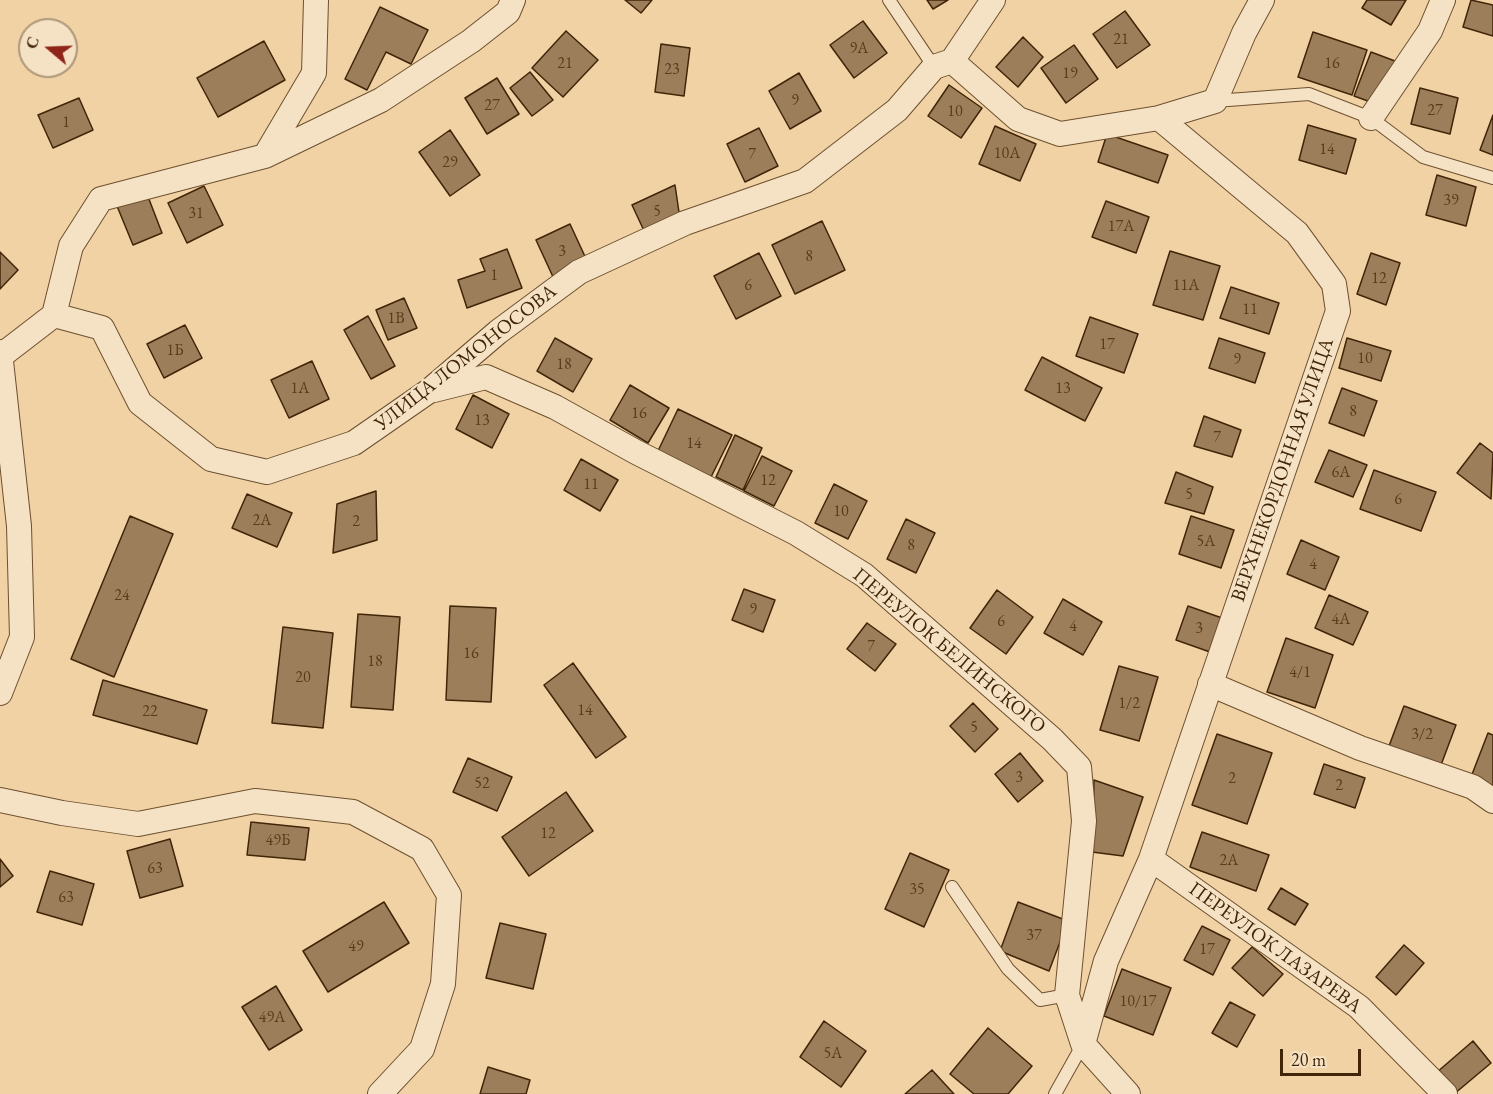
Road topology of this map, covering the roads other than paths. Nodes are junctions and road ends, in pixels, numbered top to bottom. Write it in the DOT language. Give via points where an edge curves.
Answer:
graph roads {
  1 [pos="316,0"];
  2 [pos="513,0"];
  3 [pos="889,0"];
  4 [pos="993,0"];
  5 [pos="1262,0"];
  6 [pos="1443,0"];
  7 [pos="943,64"];
  8 [pos="1215,101"];
  9 [pos="1159,118"];
  10 [pos="1371,118"];
  11 [pos="265,156"];
  12 [pos="1493,178"];
  13 [pos="54,315"];
  14 [pos="1,353"];
  15 [pos="429,392"];
  16 [pos="1210,684"];
  17 [pos="0,693"];
  18 [pos="0,800"];
  19 [pos="1493,801"];
  20 [pos="1151,859"];
  21 [pos="951,887"];
  22 [pos="1067,995"];
  23 [pos="1083,1044"];
  24 [pos="380,1094"];
  25 [pos="1055,1094"];
  26 [pos="1128,1094"];
  27 [pos="1445,1094"];
  1 -- 11 [label="street" via="314,72"];
  2 -- 11 [label="street" via="507,12 471,41 381,100"];
  3 -- 7 [label="lane"];
  4 -- 7 [label="street, УЛИЦА ЛОМОНОСОВА"];
  5 -- 8 [label="street"];
  6 -- 10 [label="street" via="1430,31"];
  7 -- 9 [label="street" via="1018,119 1060,134"];
  7 -- 15 [label="street, УЛИЦА ЛОМОНОСОВА" via="897,110 806,181 685,223 579,272 498,332"];
  8 -- 9 [label="street"];
  8 -- 10 [label="lane" via="1309,94"];
  9 -- 16 [label="street, ВЕРХНЕКОРДОННАЯ УЛИЦА" via="1297,233 1334,284 1338,311"];
  10 -- 12 [label="lane" via="1423,157"];
  11 -- 13 [label="street" via="101,199 71,246"];
  13 -- 14 [label="street"];
  13 -- 15 [label="street, УЛИЦА ЛОМОНОСОВА" via="102,328 140,403 211,459 267,472 354,443"];
  14 -- 17 [label="street" via="20,526 22,637"];
  15 -- 22 [label="street, ПЕРЕУЛОК БЕЛИНСКОГО" via="486,377 555,406 796,533 864,575 1052,739 1079,767 1084,821"];
  16 -- 19 [label="street" via="1360,748 1473,787"];
  16 -- 20 [label="street, ВЕРХНЕКОРДОННАЯ УЛИЦА"];
  18 -- 24 [label="street" via="138,824 255,801 353,812 422,849 450,895 443,984 422,1049"];
  20 -- 23 [label="street, ВЕРХНЕКОРДОННАЯ УЛИЦА" via="1106,961"];
  20 -- 27 [label="street, ПЕРЕУЛОК ЛАЗАРЕВА" via="1359,1007"];
  21 -- 22 [label="lane" via="1008,969 1040,1000"];
  22 -- 23 [label="street, ПЕРЕУЛОК БЕЛИНСКОГО"];
  23 -- 25 [label="lane"];
  23 -- 26 [label="street"];
}
